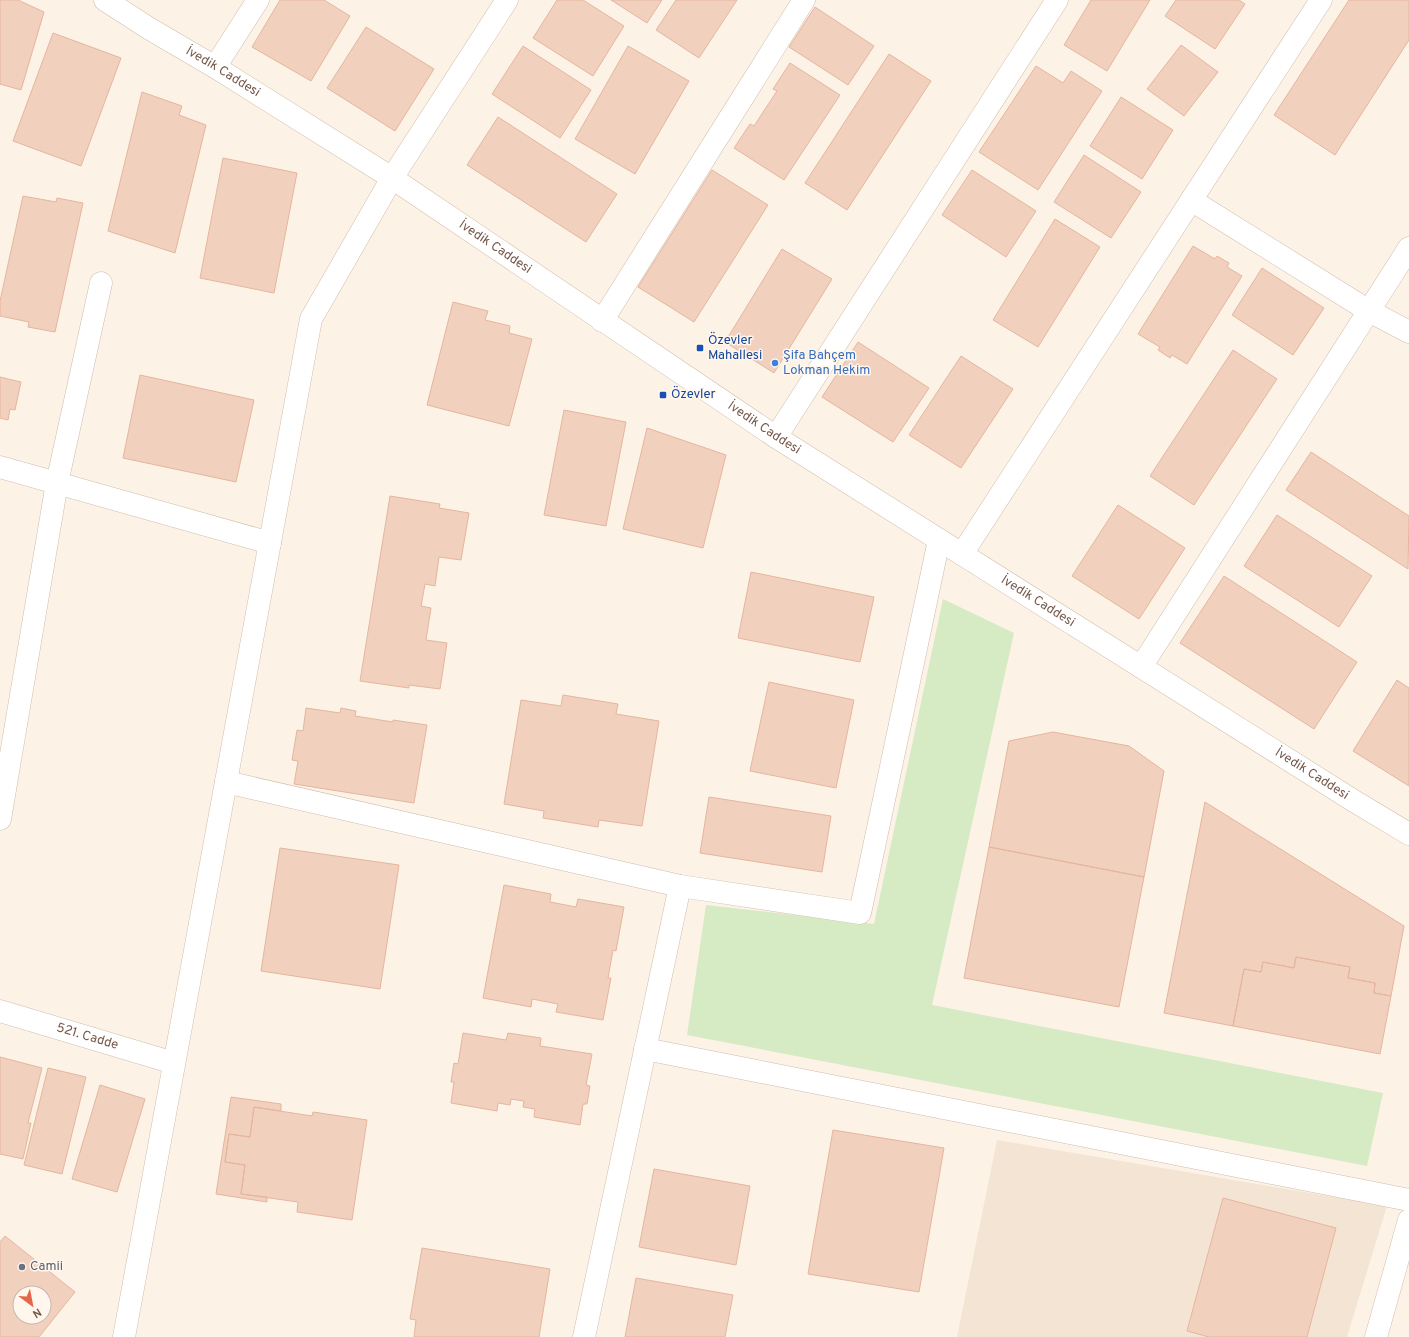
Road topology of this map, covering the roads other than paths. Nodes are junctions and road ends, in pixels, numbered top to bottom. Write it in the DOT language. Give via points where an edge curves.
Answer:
graph roads {
  1 [pos="105,0"];
  2 [pos="258,0"];
  3 [pos="507,0"];
  4 [pos="804,0"];
  5 [pos="1057,0"];
  6 [pos="1321,0"];
  7 [pos="215,66"];
  8 [pos="392,178"];
  9 [pos="1191,200"];
  10 [pos="1409,248"];
  11 [pos="101,283"];
  12 [pos="1369,311"];
  13 [pos="602,321"];
  14 [pos="1409,332"];
  15 [pos="776,437"];
  16 [pos="0,467"];
  17 [pos="56,483"];
  18 [pos="939,540"];
  19 [pos="270,543"];
  20 [pos="962,554"];
  21 [pos="1141,667"];
  22 [pos="226,782"];
  23 [pos="0,820"];
  24 [pos="1409,834"];
  25 [pos="680,886"];
  26 [pos="0,1011"];
  27 [pos="645,1049"];
  28 [pos="174,1063"];
  29 [pos="1409,1200"];
  30 [pos="1409,1220"];
  31 [pos="124,1337"];
  32 [pos="584,1337"];
  33 [pos="1376,1337"];
  1 -- 7 [label="street, İvedik Caddesi"];
  2 -- 7 [label="street"];
  3 -- 8 [label="street"];
  4 -- 13 [label="street"];
  5 -- 15 [label="street"];
  6 -- 9 [label="street"];
  7 -- 8 [label="street, İvedik Caddesi"];
  8 -- 13 [label="street, İvedik Caddesi"];
  8 -- 19 [label="street" via="311,319"];
  9 -- 12 [label="street"];
  9 -- 20 [label="street"];
  10 -- 12 [label="street"];
  11 -- 17 [label="street"];
  12 -- 14 [label="street"];
  12 -- 21 [label="street"];
  13 -- 15 [label="street, İvedik Caddesi"];
  15 -- 18 [label="street, İvedik Caddesi"];
  16 -- 17 [label="street"];
  17 -- 19 [label="street"];
  17 -- 23 [label="street"];
  18 -- 20 [label="street, İvedik Caddesi"];
  18 -- 25 [label="street" via="860,913"];
  19 -- 22 [label="street"];
  20 -- 21 [label="street, İvedik Caddesi"];
  21 -- 24 [label="street, İvedik Caddesi"];
  22 -- 25 [label="street"];
  22 -- 28 [label="street"];
  25 -- 27 [label="street"];
  26 -- 28 [label="street, 521. Cadde"];
  27 -- 29 [label="street"];
  27 -- 32 [label="street"];
  28 -- 31 [label="street"];
  30 -- 33 [label="street"];
}
